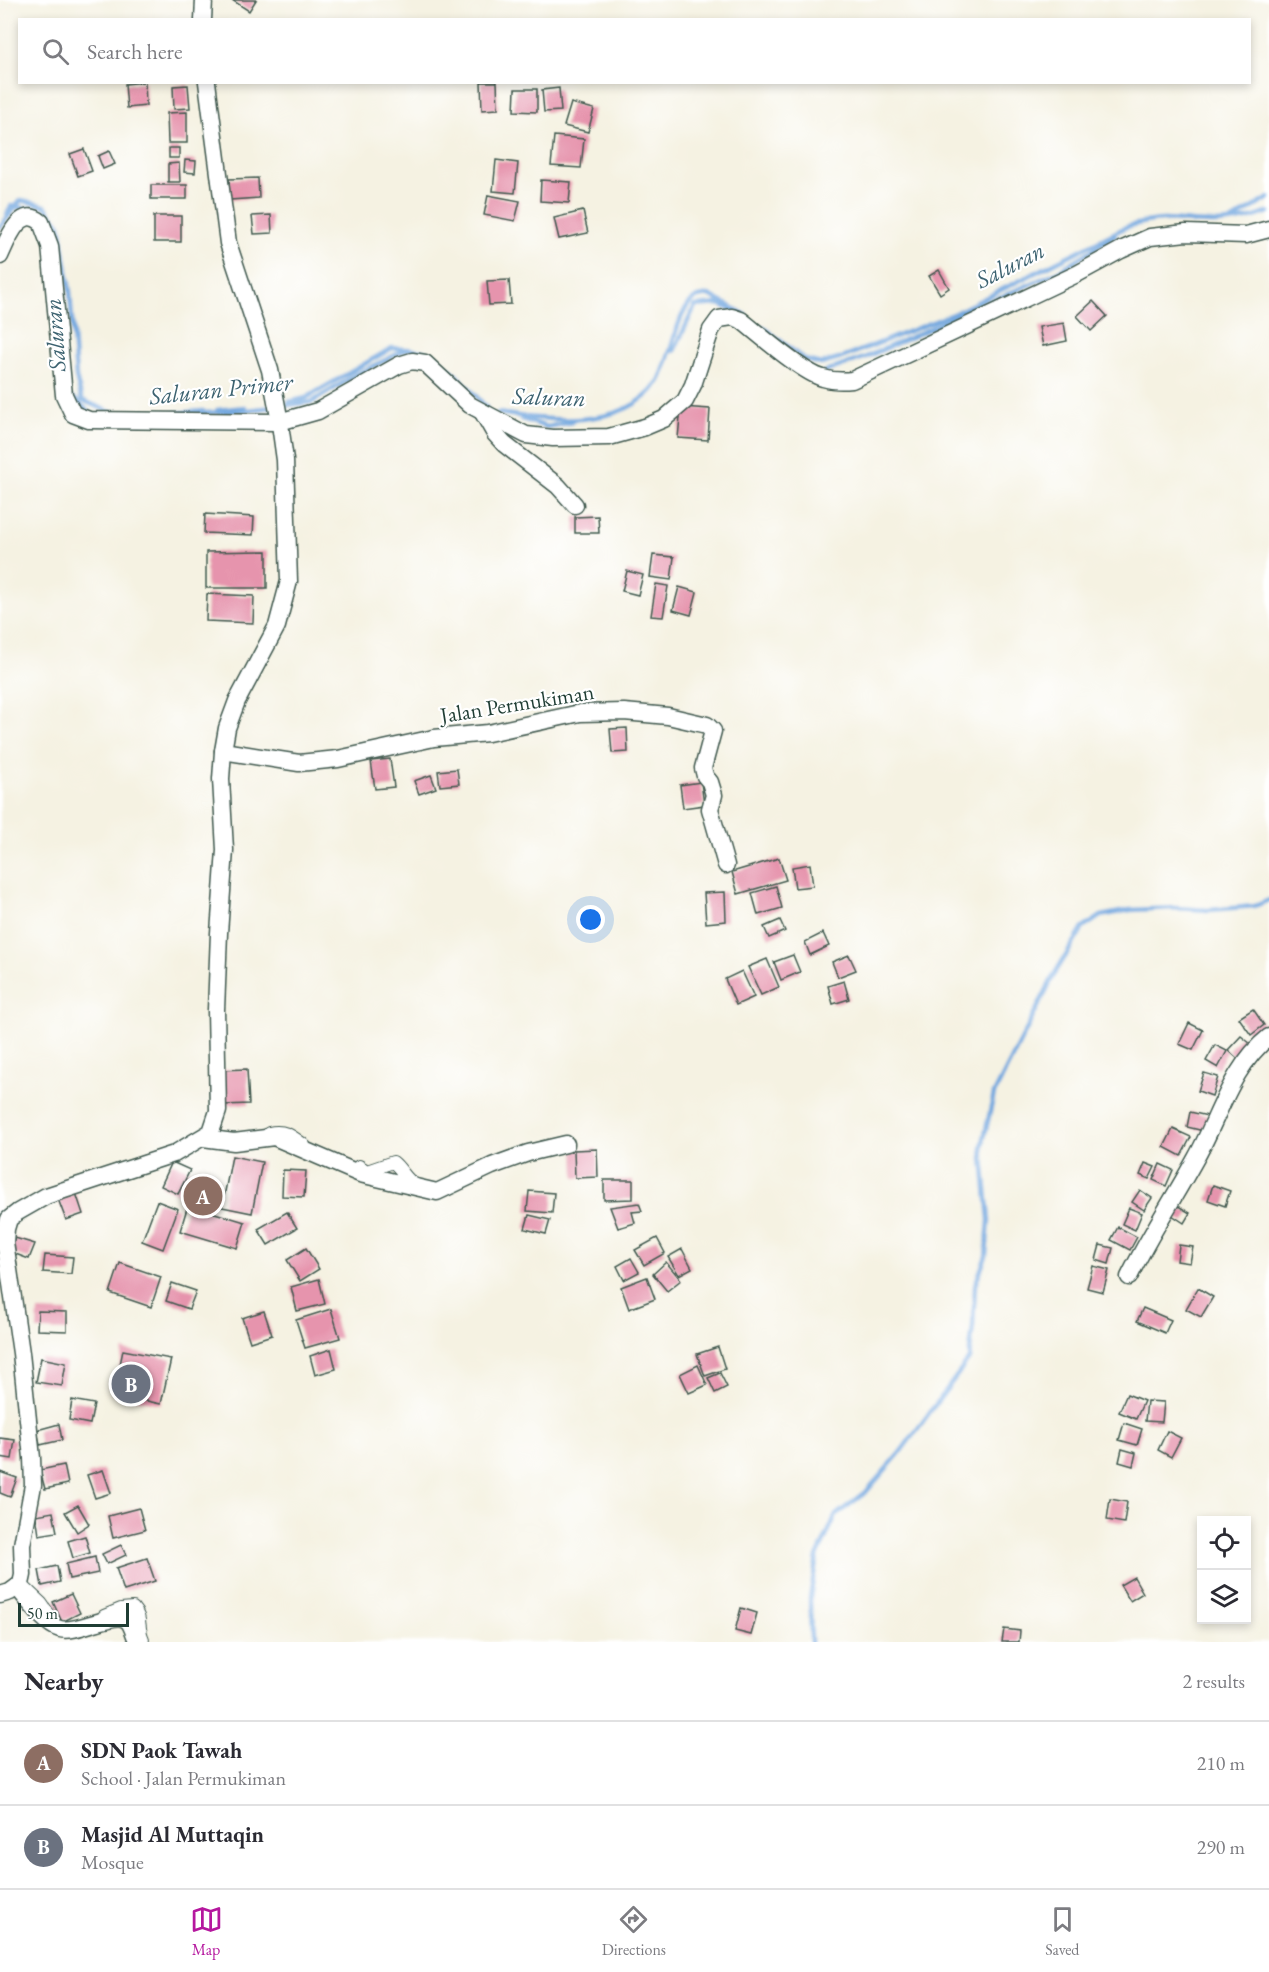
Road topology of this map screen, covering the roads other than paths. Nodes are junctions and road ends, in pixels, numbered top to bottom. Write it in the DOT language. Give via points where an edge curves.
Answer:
graph roads {
  1 [pos="204,0"];
  2 [pos="203,18"];
  3 [pos="207,84"];
  4 [pos="1269,229"];
  5 [pos="0,256"];
  6 [pos="482,412"];
  7 [pos="279,419"];
  8 [pos="575,505"];
  9 [pos="223,751"];
  10 [pos="726,865"];
  11 [pos="1269,1037"];
  12 [pos="207,1135"];
  13 [pos="566,1141"];
  14 [pos="1129,1277"];
  15 [pos="19,1585"];
  16 [pos="0,1595"];
  17 [pos="138,1642"];
  18 [pos="145,1642"];
  1 -- 2 [label="street"];
  3 -- 7 [label="street" via="228,243 270,370"];
  4 -- 6 [label="street" via="1246,235 1186,233 1150,237 852,380 822,378 741,320 719,319 711,330 686,401 664,419 609,437 526,435"];
  5 -- 7 [label="street" via="21,220 35,218 41,222 50,246 64,395 73,414 89,420"];
  6 -- 7 [label="street" via="425,363 412,361 318,411"];
  6 -- 8 [label="street" via="504,444 558,486"];
  7 -- 9 [label="street" via="285,460 289,581 277,626 237,701"];
  9 -- 10 [label="street, Jalan Permukiman" via="299,763 338,759 434,738 488,733 580,713 668,716 707,725 713,731 702,768 714,795 710,809"];
  9 -- 12 [label="street" via="225,850 216,1010 218,1111"];
  11 -- 14 [label="street" via="1242,1066"];
  12 -- 13 [label="street" via="234,1142 274,1137 360,1174 437,1192 492,1166"];
  12 -- 15 [label="street" via="174,1154 46,1196 9,1220 5,1242 21,1353 33,1485"];
  15 -- 16 [label="street"];
  15 -- 17 [label="street" via="58,1629 69,1631 121,1617 130,1623"];
  15 -- 18 [label="street" via="41,1602 48,1615 69,1627 133,1608"];
}
